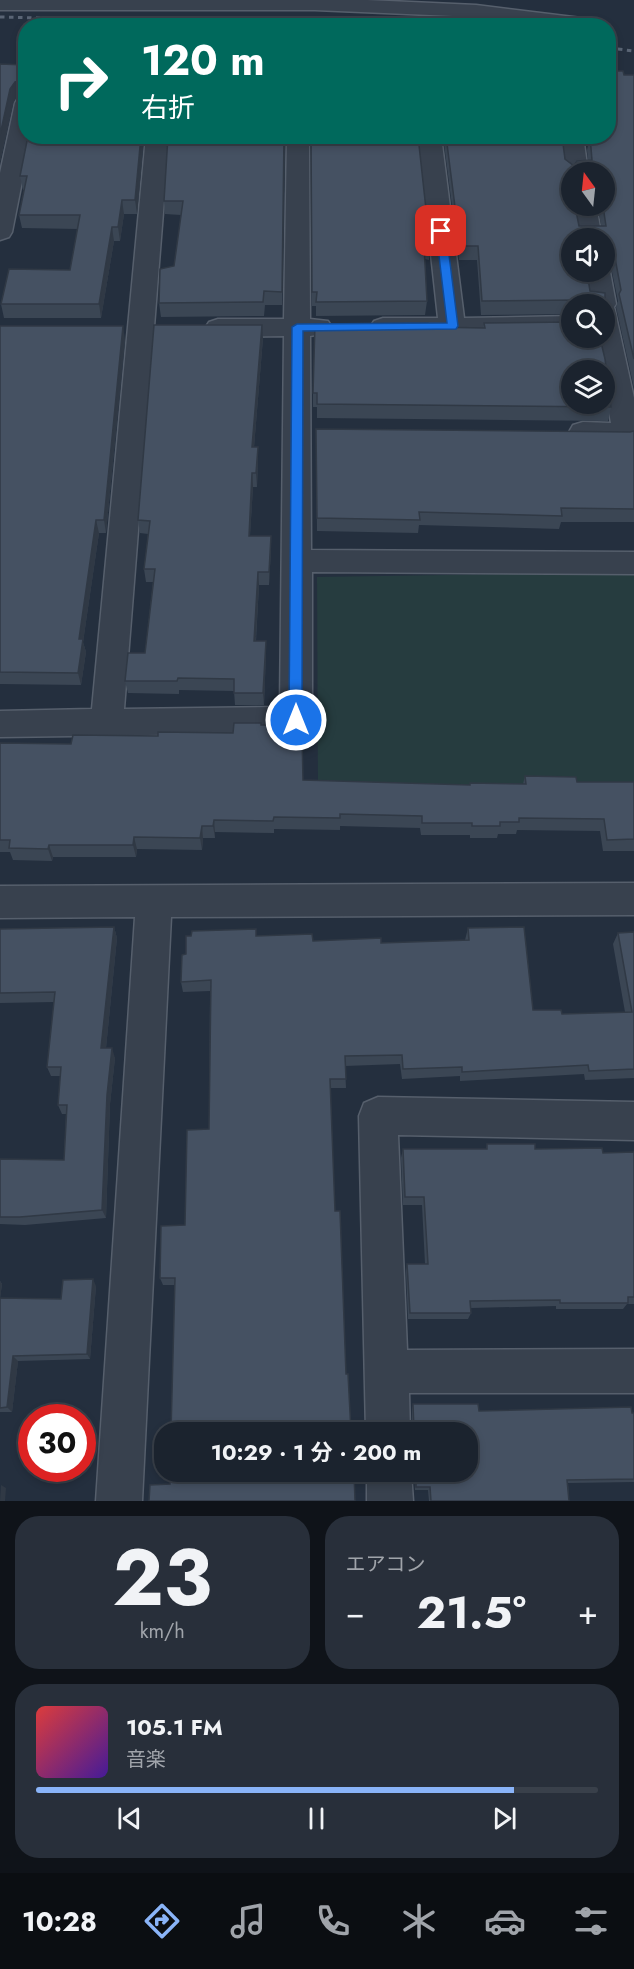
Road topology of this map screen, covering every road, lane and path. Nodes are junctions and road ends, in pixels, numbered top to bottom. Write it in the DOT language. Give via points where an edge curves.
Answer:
graph roads {
  1 [pos="0,4"];
  2 [pos="534,18"];
  3 [pos="18,143"];
  4 [pos="158,144"];
  5 [pos="298,144"];
  6 [pos="430,144"];
  7 [pos="572,144"];
  8 [pos="575,162"];
  9 [pos="0,232"];
  10 [pos="453,326"];
  11 [pos="561,326"];
  12 [pos="297,327"];
  13 [pos="154,328"];
  14 [pos="611,348"];
  15 [pos="556,432"];
  16 [pos="296,561"];
  17 [pos="634,563"];
  18 [pos="107,722"];
  19 [pos="0,723"];
  20 [pos="634,898"];
  21 [pos="154,901"];
  22 [pos="0,903"];
  23 [pos="634,1121"];
  24 [pos="634,1371"];
  25 [pos="386,1372"];
  26 [pos="388,1422"];
  27 [pos="389,1482"];
  28 [pos="119,1501"];
  29 [pos="390,1501"];
  1 -- 2 [label="street" via="315,4 476,11"];
  3 -- 9 [label="street"];
  4 -- 13 [label="street"];
  5 -- 12 [label="street"];
  6 -- 10 [label="street"];
  7 -- 8 [label="street"];
  10 -- 11 [label="street"];
  10 -- 12 [label="street"];
  12 -- 13 [label="street"];
  12 -- 16 [label="street" via="308,430"];
  13 -- 18 [label="street"];
  14 -- 15 [label="street" via="627,432"];
  16 -- 17 [label="street"];
  16 -- 18 [label="street" via="296,720"];
  18 -- 19 [label="street"];
  20 -- 21 [label="street"];
  21 -- 22 [label="street"];
  21 -- 28 [label="street"];
  23 -- 25 [label="street" via="378,1116"];
  24 -- 25 [label="street"];
  25 -- 26 [label="street"];
  27 -- 29 [label="street"];
}
